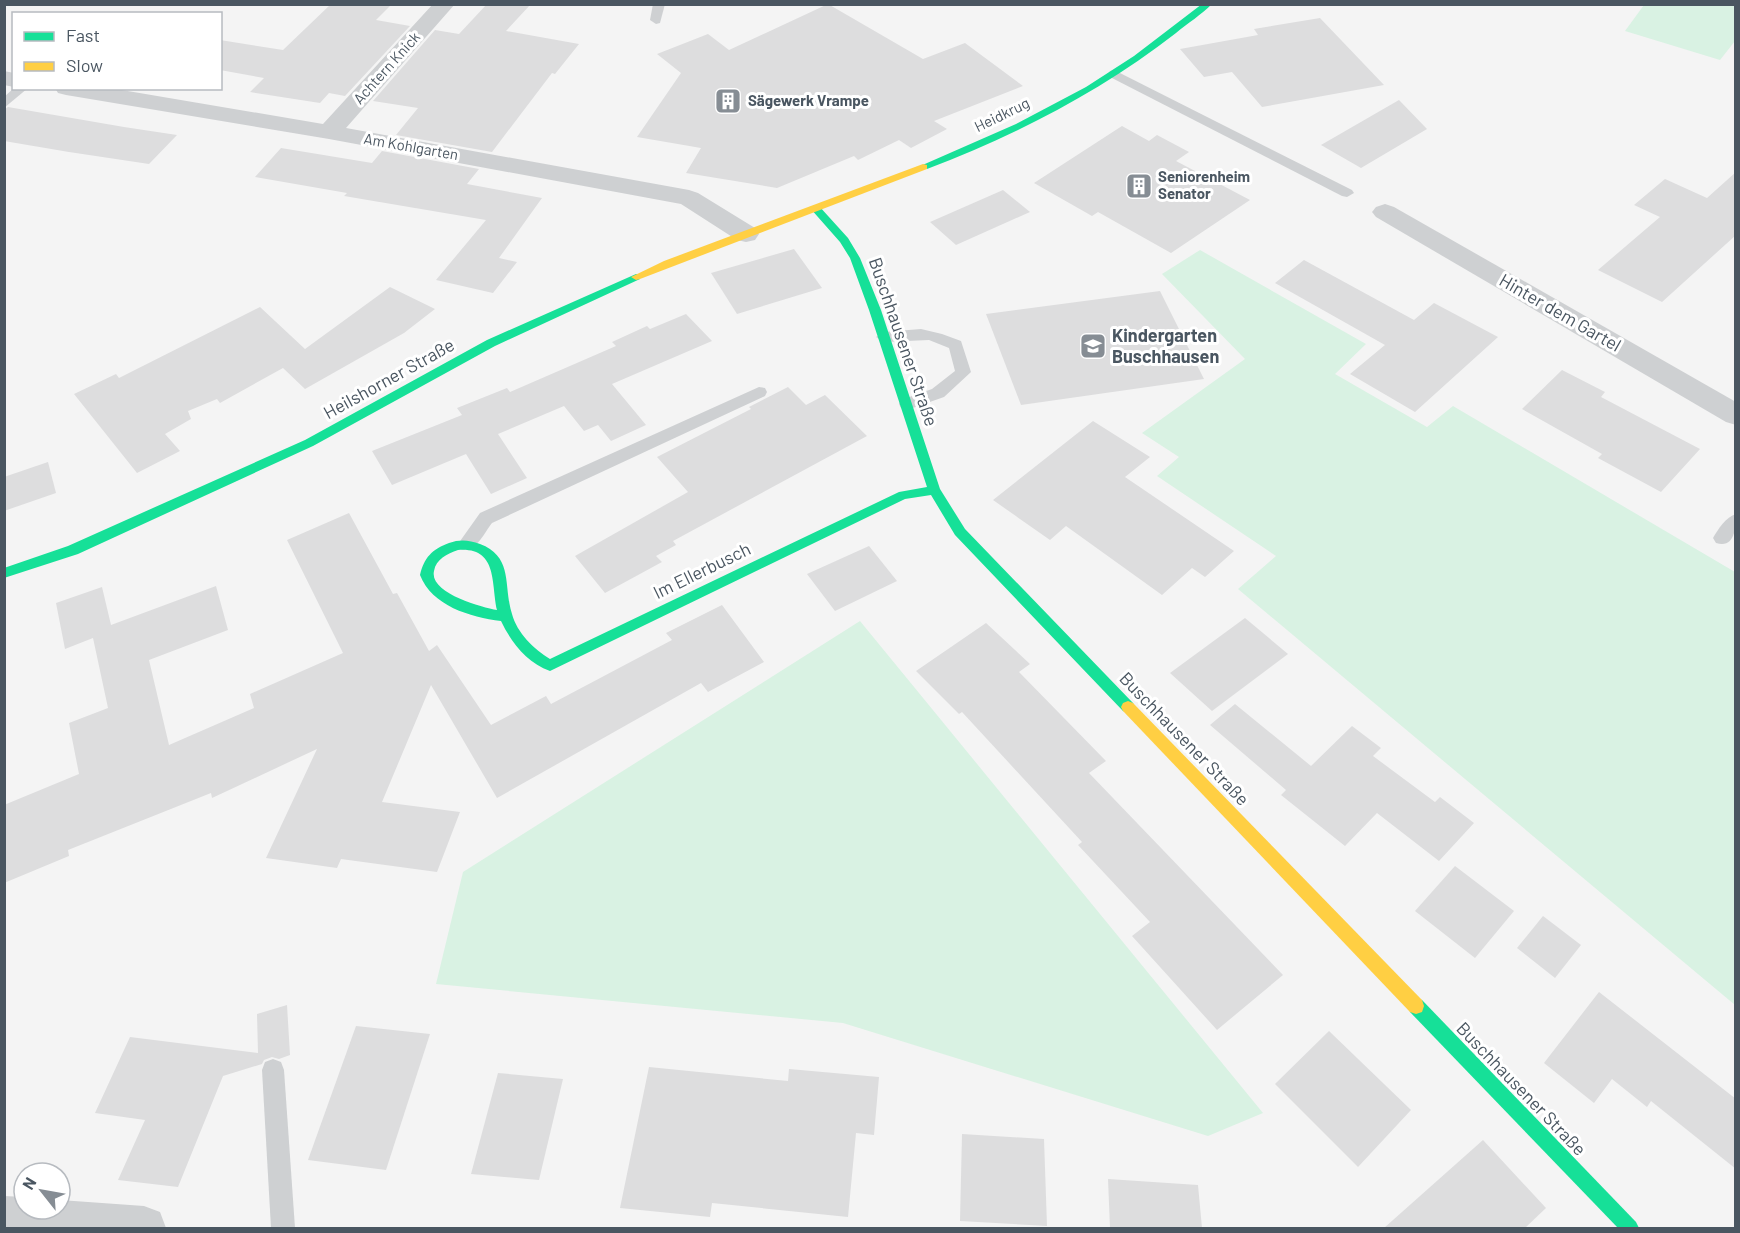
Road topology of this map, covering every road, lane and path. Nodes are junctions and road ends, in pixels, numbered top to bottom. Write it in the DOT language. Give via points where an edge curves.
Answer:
graph roads {
  1 [pos="445,4"];
  2 [pos="659,4"];
  3 [pos="1208,4"];
  4 [pos="656,20"];
  5 [pos="1114,74"];
  6 [pos="20,90"];
  7 [pos="78,90"];
  8 [pos="4,104"];
  9 [pos="329,132"];
  10 [pos="1347,193"];
  11 [pos="815,208"];
  12 [pos="1385,212"];
  13 [pos="791,217"];
  14 [pos="746,234"];
  15 [pos="884,337"];
  16 [pos="759,392"];
  17 [pos="907,404"];
  18 [pos="1731,405"];
  19 [pos="934,490"];
  20 [pos="1736,520"];
  21 [pos="1722,538"];
  22 [pos="467,544"];
  23 [pos="4,573"];
  24 [pos="506,616"];
  25 [pos="273,1070"];
  26 [pos="4,1218"];
  27 [pos="144,1228"];
  28 [pos="283,1228"];
  29 [pos="1630,1228"];
  1 -- 9 [label="street, Achtern Knick"];
  2 -- 4 [label="lane"];
  3 -- 5 [label="street, Heidkrug"];
  5 -- 10 [label="lane"];
  5 -- 11 [label="street, Heidkrug" via="967,151"];
  6 -- 8 [label="lane"];
  7 -- 9 [label="street, Am Kohlgarten"];
  9 -- 14 [label="street, Am Kohlgarten" via="689,198"];
  11 -- 13 [label="street, Heidkrug"];
  11 -- 15 [label="street, Buschhausener Straße" via="855,258"];
  12 -- 18 [label="street, Hinter dem Gartel"];
  13 -- 14 [label="street, Heilshorner Straße"];
  14 -- 23 [label="street, Heilshorner Straße" via="668,263 491,342 309,443 73,550"];
  15 -- 17 [label="street, Buschhausener Straße"];
  15 -- 17 [label="lane" via="918,332 956,345 963,372 944,392"];
  16 -- 22 [label="lane" via="486,518"];
  17 -- 19 [label="street, Buschhausener Straße"];
  19 -- 24 [label="street, Im Ellerbusch" via="903,495 550,665 537,659"];
  19 -- 29 [label="street, Buschhausener Straße" via="960,532"];
  20 -- 21 [label="lane"];
  22 -- 24 [label="street, Im Ellerbusch" via="487,552 499,565"];
  22 -- 24 [label="street" via="452,545 435,555 428,565 429,584 453,601"];
  25 -- 28 [label="lane"];
  26 -- 27 [label="street"];
}
